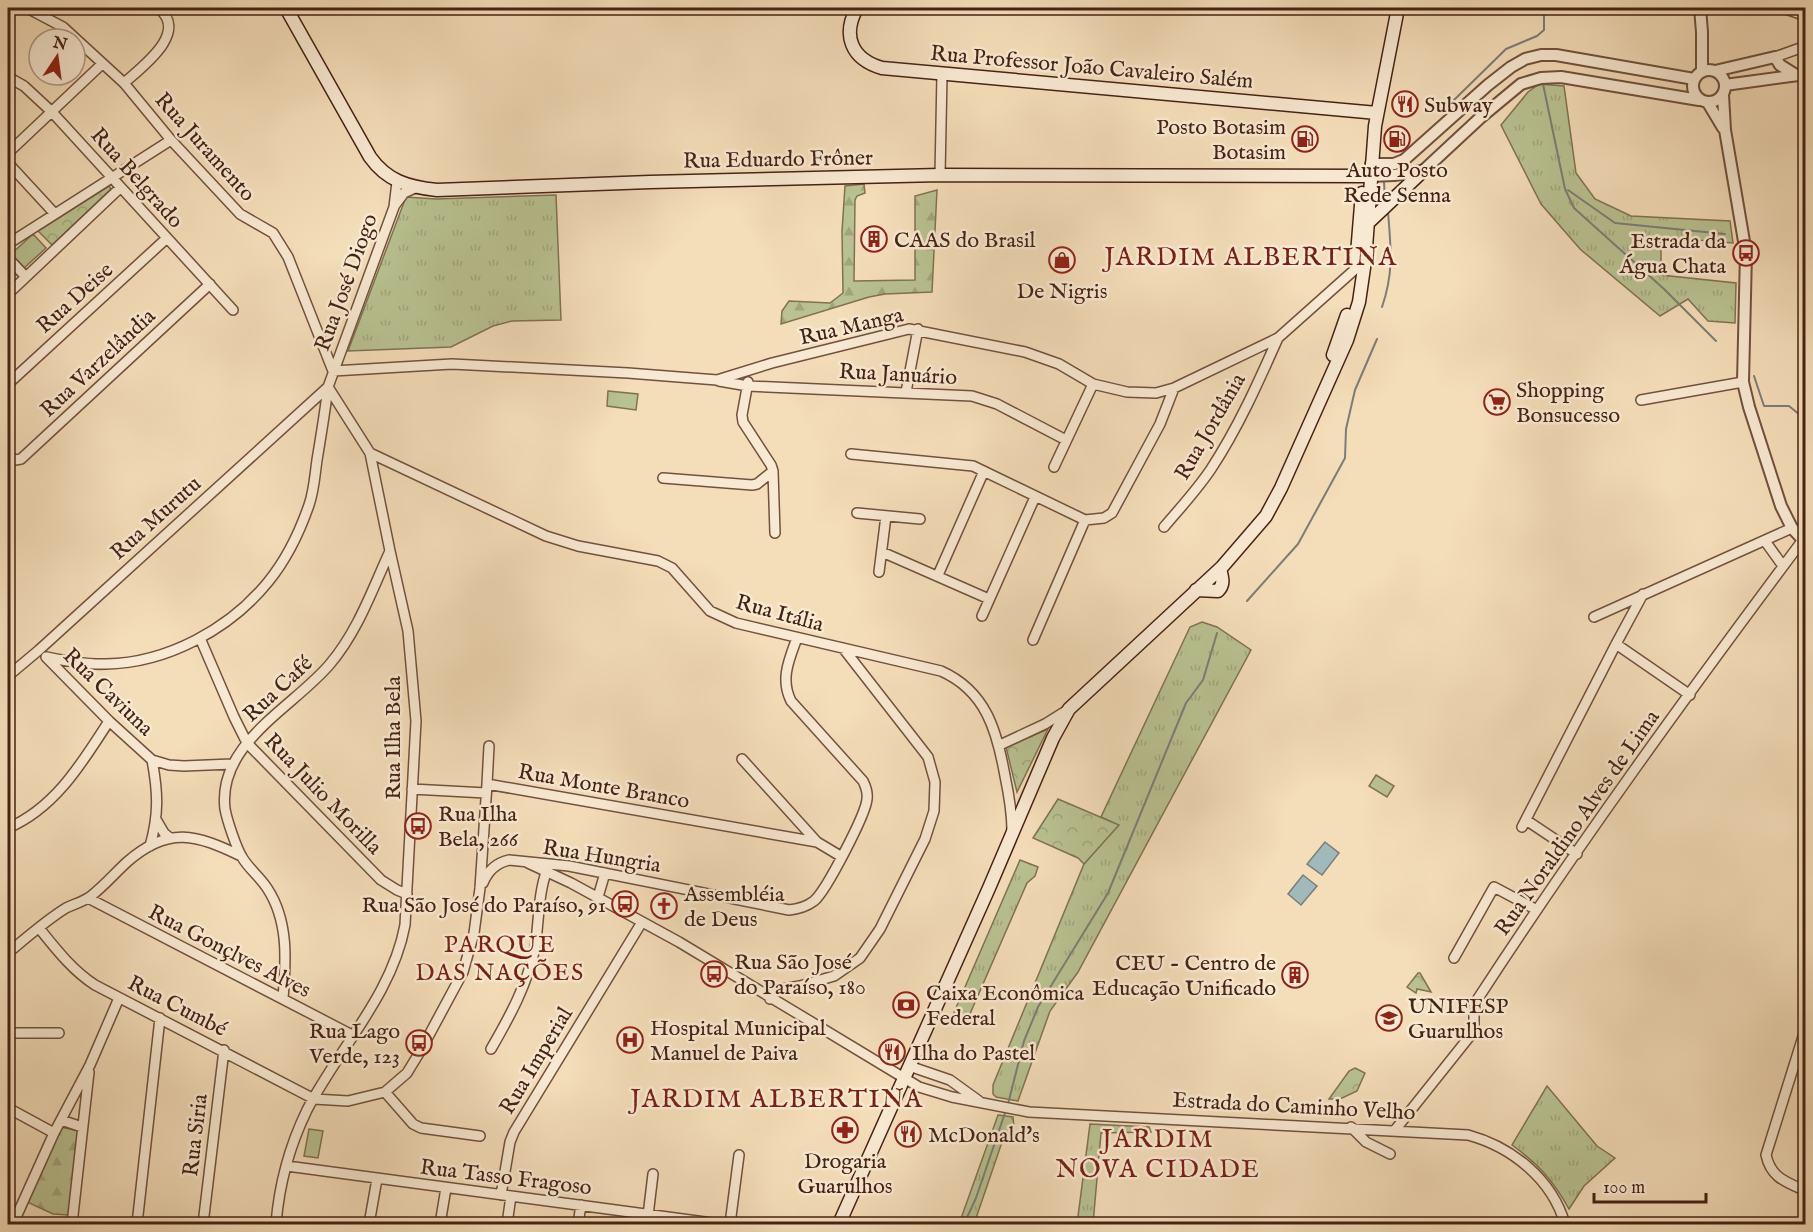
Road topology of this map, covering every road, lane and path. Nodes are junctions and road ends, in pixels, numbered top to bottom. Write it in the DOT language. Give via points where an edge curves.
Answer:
graph roads {
  1 [pos="27,8"];
  2 [pos="158,8"];
  3 [pos="286,8"];
  4 [pos="857,8"];
  5 [pos="1392,8"];
  6 [pos="1398,8"];
  7 [pos="1700,8"];
  8 [pos="1783,8"];
  9 [pos="1806,16"];
  10 [pos="1806,46"];
  11 [pos="1777,60"];
  12 [pos="102,64"];
  13 [pos="1706,73"];
  14 [pos="942,74"];
  15 [pos="1669,75"];
  16 [pos="1801,75"];
  17 [pos="8,77"];
  18 [pos="1744,82"];
  19 [pos="124,83"];
  20 [pos="1724,90"];
  21 [pos="1665,95"];
  22 [pos="1703,101"];
  23 [pos="52,112"];
  24 [pos="1373,113"];
  25 [pos="1725,130"];
  26 [pos="171,140"];
  27 [pos="8,153"];
  28 [pos="8,163"];
  29 [pos="1423,171"];
  30 [pos="1368,172"];
  31 [pos="940,175"];
  32 [pos="112,179"];
  33 [pos="397,182"];
  34 [pos="120,188"];
  35 [pos="415,188"];
  36 [pos="394,207"];
  37 [pos="55,214"];
  38 [pos="1368,223"];
  39 [pos="167,238"];
  40 [pos="8,244"];
  41 [pos="8,258"];
  42 [pos="1360,265"];
  43 [pos="26,277"];
  44 [pos="210,284"];
  45 [pos="8,294"];
  46 [pos="233,310"];
  47 [pos="918,329"];
  48 [pos="1278,338"];
  49 [pos="333,370"];
  50 [pos="748,370"];
  51 [pos="717,380"];
  52 [pos="1743,382"];
  53 [pos="8,384"];
  54 [pos="1094,384"];
  55 [pos="748,386"];
  56 [pos="328,387"];
  57 [pos="1174,388"];
  58 [pos="906,392"];
  59 [pos="1641,400"];
  60 [pos="1066,440"];
  61 [pos="370,453"];
  62 [pos="851,454"];
  63 [pos="8,456"];
  64 [pos="1054,467"];
  65 [pos="773,471"];
  66 [pos="984,471"];
  67 [pos="663,478"];
  68 [pos="1035,497"];
  69 [pos="857,513"];
  70 [pos="886,516"];
  71 [pos="920,519"];
  72 [pos="1085,520"];
  73 [pos="1164,527"];
  74 [pos="1792,528"];
  75 [pos="775,533"];
  76 [pos="1765,541"];
  77 [pos="1804,542"];
  78 [pos="390,551"];
  79 [pos="882,552"];
  80 [pos="1783,567"];
  81 [pos="394,569"];
  82 [pos="879,572"];
  83 [pos="938,575"];
  84 [pos="375,583"];
  85 [pos="1643,594"];
  86 [pos="990,599"];
  87 [pos="982,616"];
  88 [pos="1594,617"];
  89 [pos="200,638"];
  90 [pos="797,638"];
  91 [pos="1033,640"];
  92 [pos="1616,644"];
  93 [pos="843,648"];
  94 [pos="39,650"];
  95 [pos="46,657"];
  96 [pos="8,676"];
  97 [pos="1690,695"];
  98 [pos="1069,709"];
  99 [pos="1057,716"];
  100 [pos="109,721"];
  101 [pos="247,743"];
  102 [pos="1000,745"];
  103 [pos="489,746"];
  104 [pos="152,759"];
  105 [pos="742,759"];
  106 [pos="232,764"];
  107 [pos="169,765"];
  108 [pos="206,765"];
  109 [pos="155,779"];
  110 [pos="227,787"];
  111 [pos="412,789"];
  112 [pos="487,789"];
  113 [pos="156,821"];
  114 [pos="9,826"];
  115 [pos="232,831"];
  116 [pos="1012,834"];
  117 [pos="170,838"];
  118 [pos="817,842"];
  119 [pos="214,843"];
  120 [pos="150,846"];
  121 [pos="1577,854"];
  122 [pos="241,856"];
  123 [pos="842,857"];
  124 [pos="528,863"];
  125 [pos="548,870"];
  126 [pos="605,873"];
  127 [pos="381,880"];
  128 [pos="480,888"];
  129 [pos="407,894"];
  130 [pos="598,897"];
  131 [pos="88,898"];
  132 [pos="406,909"];
  133 [pos="1537,910"];
  134 [pos="642,922"];
  135 [pos="39,928"];
  136 [pos="8,953"];
  137 [pos="1454,958"];
  138 [pos="119,998"];
  139 [pos="283,999"];
  140 [pos="770,999"];
  141 [pos="160,1018"];
  142 [pos="1806,1027"];
  143 [pos="8,1033"];
  144 [pos="59,1033"];
  145 [pos="354,1036"];
  146 [pos="491,1049"];
  147 [pos="224,1050"];
  148 [pos="90,1065"];
  149 [pos="909,1066"];
  150 [pos="903,1078"];
  151 [pos="385,1092"];
  152 [pos="314,1099"];
  153 [pos="981,1103"];
  154 [pos="8,1108"];
  155 [pos="61,1120"];
  156 [pos="82,1126"];
  157 [pos="1351,1127"];
  158 [pos="1395,1130"];
  159 [pos="54,1133"];
  160 [pos="480,1136"];
  161 [pos="1390,1154"];
  162 [pos="739,1155"];
  163 [pos="287,1166"];
  164 [pos="653,1174"];
  165 [pos="377,1179"];
  166 [pos="446,1188"];
  167 [pos="1806,1191"];
  168 [pos="506,1196"];
  169 [pos="581,1206"];
  170 [pos="648,1220"];
  171 [pos="13,1224"];
  172 [pos="72,1224"];
  173 [pos="137,1224"];
  174 [pos="203,1224"];
  175 [pos="276,1224"];
  176 [pos="369,1224"];
  177 [pos="440,1224"];
  178 [pos="507,1224"];
  179 [pos="578,1224"];
  180 [pos="720,1224"];
  181 [pos="730,1224"];
  182 [pos="839,1224"];
  183 [pos="1565,1224"];
  1 -- 12 [label="street, Rua Juramento" via="63,27"];
  2 -- 19 [label="street" via="167,19 165,41"];
  3 -- 33 [label="main road, Rua Eduardo Frôner" via="370,157"];
  4 -- 14 [label="main road, Rua Professor João Cavaleiro Salém" via="849,28 854,50 861,58 882,68"];
  5 -- 24 [label="main road"];
  6 -- 24 [label="main road"];
  7 -- 13 [label="street"];
  8 -- 9 [label="street"];
  10 -- 11 [label="street"];
  11 -- 13 [label="street"];
  11 -- 16 [label="street"];
  11 -- 18 [label="street" via="1771,72"];
  12 -- 19 [label="street, Rua Juramento"];
  12 -- 23 [label="street"];
  13 -- 15 [label="street"];
  13 -- 20 [label="street" via="1722,76"];
  13 -- 22 [label="street" via="1692,88"];
  14 -- 24 [label="main road, Rua Professor João Cavaleiro Salém"];
  14 -- 31 [label="street"];
  15 -- 21 [label="street"];
  15 -- 30 [label="street" via="1556,54 1525,59 1488,85 1404,160"];
  16 -- 18 [label="street"];
  17 -- 23 [label="street, Rua Belgrado"];
  18 -- 20 [label="street"];
  19 -- 26 [label="street, Rua Juramento"];
  20 -- 22 [label="street" via="1714,102"];
  20 -- 25 [label="street"];
  21 -- 22 [label="street"];
  21 -- 29 [label="street" via="1561,76 1529,81 1480,118"];
  22 -- 25 [label="street"];
  23 -- 27 [label="street"];
  23 -- 32 [label="street, Rua Belgrado"];
  24 -- 30 [label="main road"];
  25 -- 52 [label="street" via="1746,253"];
  26 -- 32 [label="street"];
  26 -- 49 [label="street, Rua Juramento" via="240,214 277,237"];
  28 -- 37 [label="street"];
  29 -- 30 [label="street" via="1394,175"];
  29 -- 38 [label="main road"];
  30 -- 31 [label="main road, Rua Eduardo Frôner"];
  30 -- 38 [label="main road"];
  30 -- 42 [label="main road"];
  31 -- 35 [label="main road, Rua Eduardo Frôner"];
  32 -- 34 [label="street, Rua Belgrado"];
  32 -- 37 [label="street"];
  33 -- 35 [label="main road, Rua Eduardo Frôner"];
  33 -- 36 [label="street, Rua José Diogo"];
  34 -- 39 [label="street, Rua Belgrado"];
  34 -- 43 [label="street"];
  35 -- 36 [label="street, Rua José Diogo"];
  36 -- 49 [label="street, Rua José Diogo"];
  37 -- 40 [label="street"];
  38 -- 42 [label="main road"];
  39 -- 44 [label="street, Rua Belgrado"];
  39 -- 53 [label="street, Rua Deise"];
  41 -- 43 [label="street"];
  42 -- 48 [label="street, Rua Manga"];
  42 -- 98 [label="main road" via="1359,302 1347,340 1266,516 1220,569"];
  42 -- 99 [label="main road" via="1354,296 1328,367 1266,508 1245,535 1071,696"];
  43 -- 45 [label="street"];
  44 -- 46 [label="street, Rua Belgrado"];
  44 -- 63 [label="street, Rua Varzelândia" via="21,459"];
  47 -- 50 [label="street, Rua Manga"];
  47 -- 54 [label="street, Rua Manga" via="1034,355"];
  47 -- 58 [label="street"];
  48 -- 57 [label="street, Rua Manga"];
  48 -- 73 [label="street, Rua Jordânia" via="1248,406 1210,471"];
  49 -- 51 [label="street, Rua Manga" via="452,364"];
  49 -- 56 [label="street"];
  50 -- 51 [label="street, Rua Manga"];
  50 -- 55 [label="street"];
  51 -- 55 [label="street, Rua Januário"];
  52 -- 59 [label="street"];
  52 -- 74 [label="street" via="1781,506"];
  54 -- 57 [label="street, Rua Manga" via="1142,393"];
  54 -- 60 [label="street"];
  55 -- 58 [label="street, Rua Januário"];
  55 -- 65 [label="street" via="743,422"];
  56 -- 61 [label="street, Rua Ilha Bela"];
  56 -- 89 [label="street, Rua José Diogo" via="310,502 299,530 269,581 250,602"];
  56 -- 94 [label="street, Rua Murutu"];
  57 -- 72 [label="street" via="1160,424 1112,513"];
  58 -- 60 [label="street, Rua Januário" via="985,399"];
  60 -- 64 [label="street"];
  61 -- 78 [label="street, Rua Ilha Bela"];
  61 -- 90 [label="street, Rua Itália" via="546,536 658,561 672,568 710,611 736,623"];
  62 -- 66 [label="street" via="973,466"];
  65 -- 67 [label="street" via="752,485"];
  65 -- 75 [label="street"];
  66 -- 68 [label="street"];
  66 -- 83 [label="street"];
  68 -- 72 [label="street"];
  68 -- 86 [label="street"];
  69 -- 70 [label="street"];
  70 -- 71 [label="street"];
  70 -- 79 [label="street"];
  72 -- 91 [label="street"];
  74 -- 76 [label="street"];
  74 -- 77 [label="street"];
  76 -- 80 [label="street"];
  76 -- 85 [label="street"];
  77 -- 80 [label="street, Rua Noraldino Alves de Lima"];
  78 -- 81 [label="street, Rua Ilha Bela"];
  78 -- 84 [label="street, Rua Café"];
  79 -- 82 [label="street"];
  79 -- 83 [label="street"];
  80 -- 97 [label="street, Rua Noraldino Alves de Lima"];
  81 -- 84 [label="street"];
  81 -- 111 [label="street, Rua Ilha Bela" via="408,631 414,692"];
  83 -- 86 [label="street"];
  84 -- 101 [label="street, Rua Café" via="363,613 330,664"];
  85 -- 88 [label="street"];
  85 -- 92 [label="street"];
  86 -- 87 [label="street"];
  89 -- 95 [label="street, Rua José Diogo" via="134,662 77,663"];
  89 -- 101 [label="street, Rua Julio Morilla"];
  90 -- 93 [label="street, Rua Itália"];
  90 -- 123 [label="street, Rua Hungria" via="786,673 786,692 867,790 865,808"];
  92 -- 97 [label="street"];
  92 -- 121 [label="street" via="1524,824"];
  93 -- 102 [label="street, Rua Itália" via="957,678 992,720"];
  93 -- 140 [label="street" via="928,757 935,782 934,811 925,839 880,929 860,958 834,976 776,990"];
  94 -- 95 [label="street, Rua Caviuna"];
  94 -- 96 [label="street, Rua Murutu"];
  95 -- 100 [label="street, Rua Caviuna"];
  97 -- 121 [label="street, Rua Noraldino Alves de Lima"];
  98 -- 99 [label="street"];
  98 -- 116 [label="main road"];
  99 -- 102 [label="street"];
  99 -- 116 [label="main road" via="1023,794"];
  100 -- 104 [label="street, Rua Caviuna"];
  100 -- 114 [label="street" via="53,798 32,815"];
  101 -- 106 [label="street, Rua Café"];
  101 -- 127 [label="street, Rua Julio Morilla"];
  102 -- 116 [label="street, Rua Itália" via="1012,811"];
  103 -- 112 [label="street"];
  104 -- 107 [label="street"];
  104 -- 109 [label="street"];
  105 -- 118 [label="street"];
  106 -- 108 [label="street"];
  106 -- 110 [label="street"];
  107 -- 108 [label="street"];
  107 -- 109 [label="street"];
  108 -- 110 [label="street" via="221,772"];
  109 -- 113 [label="street"];
  110 -- 115 [label="street" via="226,811"];
  111 -- 112 [label="street"];
  111 -- 129 [label="street, Rua Ilha Bela"];
  112 -- 118 [label="street, Rua Monte Branco"];
  112 -- 128 [label="street, Rua Monte Branco"];
  113 -- 117 [label="street"];
  113 -- 120 [label="street"];
  115 -- 119 [label="street" via="225,841"];
  115 -- 122 [label="street"];
  116 -- 149 [label="main road"];
  117 -- 119 [label="street" via="189,837"];
  117 -- 120 [label="street"];
  118 -- 123 [label="street"];
  119 -- 122 [label="street"];
  120 -- 131 [label="street" via="127,861"];
  121 -- 133 [label="street, Rua Noraldino Alves de Lima"];
  122 -- 139 [label="street" via="277,906 285,962"];
  123 -- 126 [label="street, Rua Hungria" via="817,899 798,909"];
  124 -- 125 [label="street, Estrada do Caminho Velho"];
  124 -- 126 [label="street, Rua Hungria"];
  124 -- 128 [label="street, Rua Hungria" via="501,862 486,874"];
  125 -- 130 [label="street, Estrada do Caminho Velho"];
  125 -- 146 [label="street" via="529,970 521,995"];
  126 -- 130 [label="street"];
  127 -- 129 [label="street, Rua Julio Morilla"];
  127 -- 132 [label="street"];
  128 -- 151 [label="street, Rua Monte Branco" via="474,933 463,972 407,1073"];
  129 -- 132 [label="street, Rua Ilha Bela"];
  130 -- 134 [label="street, Estrada do Caminho Velho"];
  131 -- 135 [label="street"];
  131 -- 139 [label="street, Rua Gonçlves Alves"];
  132 -- 145 [label="street, Rua Ilha Bela" via="394,965"];
  133 -- 137 [label="street" via="1494,886"];
  133 -- 158 [label="street, Rua Noraldino Alves de Lima" via="1477,1000 1474,1031"];
  134 -- 140 [label="street, Estrada do Caminho Velho"];
  134 -- 168 [label="street, Rua Imperial" via="514,1132"];
  135 -- 136 [label="street"];
  135 -- 138 [label="street, Rua Cumbé" via="81,976"];
  138 -- 141 [label="street, Rua Cumbé"];
  138 -- 148 [label="street"];
  139 -- 145 [label="street, Rua Gonçlves Alves"];
  140 -- 150 [label="street, Estrada do Caminho Velho"];
  141 -- 147 [label="street, Rua Cumbé"];
  141 -- 173 [label="street"];
  142 -- 167 [label="street" via="1766,1155 1769,1168 1779,1178"];
  143 -- 144 [label="street"];
  145 -- 152 [label="street, Rua Ilha Bela"];
  147 -- 152 [label="street, Rua Cumbé"];
  147 -- 174 [label="street, Rua Siria"];
  148 -- 155 [label="street"];
  148 -- 156 [label="street"];
  149 -- 150 [label="main road"];
  149 -- 153 [label="street, Estrada do Caminho Velho" via="950,1080"];
  150 -- 153 [label="street, Estrada do Caminho Velho" via="919,1087"];
  150 -- 182 [label="main road"];
  151 -- 152 [label="street" via="348,1101"];
  151 -- 160 [label="street" via="421,1128"];
  152 -- 163 [label="street, Rua Ilha Bela"];
  153 -- 157 [label="street, Estrada do Caminho Velho" via="1013,1110 1253,1128"];
  154 -- 159 [label="street"];
  155 -- 156 [label="street"];
  155 -- 159 [label="street"];
  156 -- 172 [label="street"];
  157 -- 158 [label="street, Estrada do Caminho Velho"];
  157 -- 161 [label="street" via="1366,1142"];
  158 -- 183 [label="street, Estrada do Caminho Velho" via="1468,1135 1498,1146 1543,1182"];
  159 -- 171 [label="street"];
  162 -- 181 [label="street"];
  163 -- 165 [label="street, Rua Tasso Fragoso"];
  163 -- 175 [label="street, Rua Ilha Bela"];
  164 -- 170 [label="street"];
  165 -- 166 [label="street, Rua Tasso Fragoso"];
  165 -- 176 [label="street"];
  166 -- 168 [label="street, Rua Tasso Fragoso"];
  166 -- 177 [label="street"];
  168 -- 169 [label="street, Rua Tasso Fragoso"];
  168 -- 178 [label="street, Rua Imperial"];
  169 -- 170 [label="street, Rua Tasso Fragoso"];
  169 -- 179 [label="street"];
  170 -- 180 [label="street, Rua Tasso Fragoso"];
}
